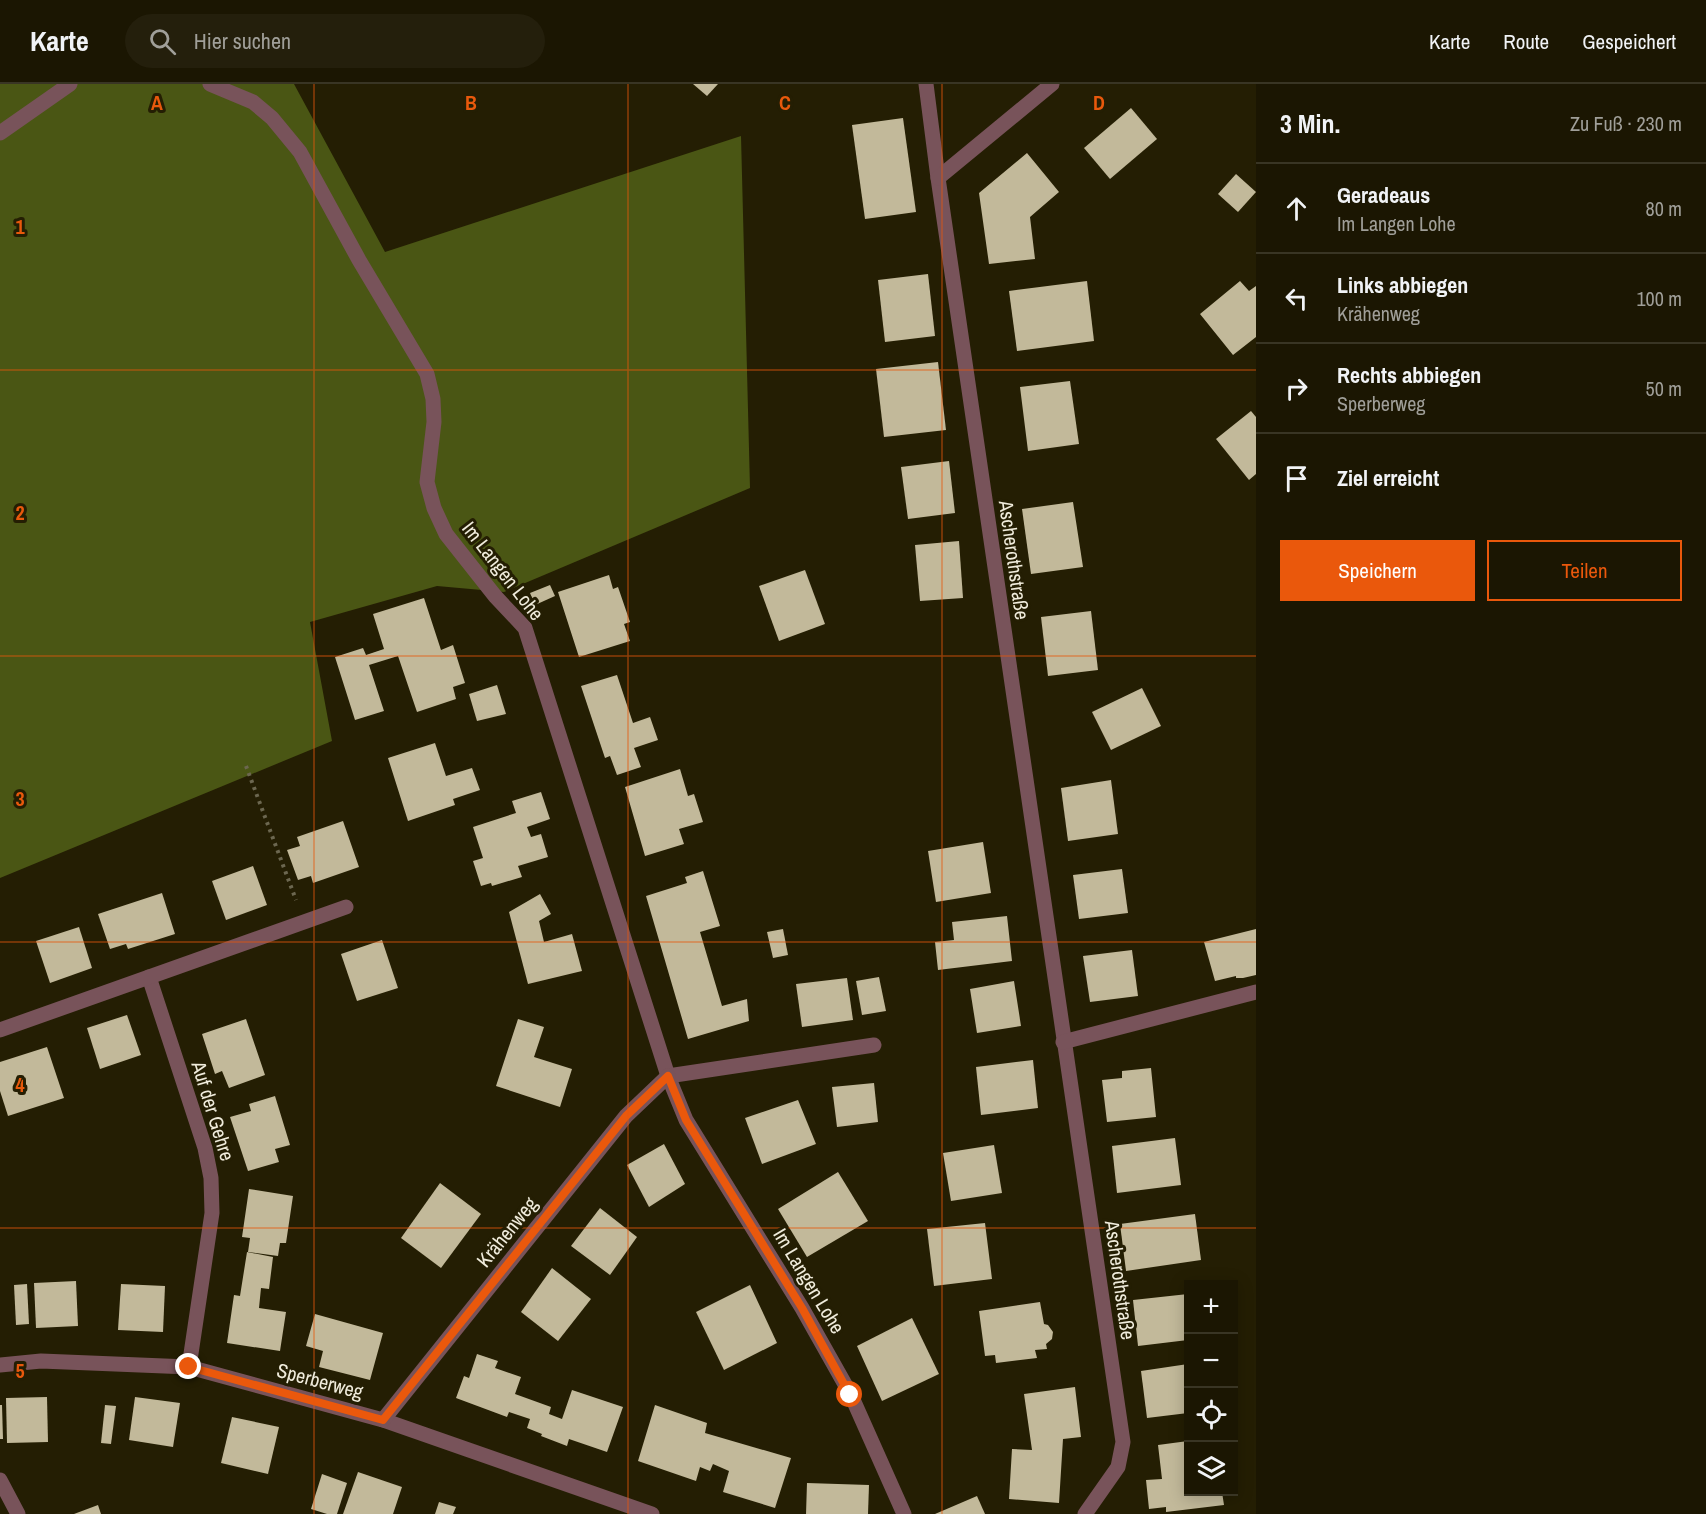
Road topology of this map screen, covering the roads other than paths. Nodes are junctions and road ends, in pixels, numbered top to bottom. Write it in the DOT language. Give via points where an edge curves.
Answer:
graph roads {
  1 [pos="70,84"];
  2 [pos="210,84"];
  3 [pos="926,84"];
  4 [pos="1052,84"];
  5 [pos="0,133"];
  6 [pos="938,178"];
  7 [pos="346,907"];
  8 [pos="148,977"];
  9 [pos="1256,992"];
  10 [pos="0,1030"];
  11 [pos="1063,1042"];
  12 [pos="874,1045"];
  13 [pos="668,1076"];
  14 [pos="0,1365"];
  15 [pos="189,1367"];
  16 [pos="383,1420"];
  17 [pos="0,1480"];
  18 [pos="18,1514"];
  19 [pos="652,1514"];
  20 [pos="903,1514"];
  21 [pos="1085,1514"];
  1 -- 5 [label="street"];
  2 -- 13 [label="street, Im Langen Lohe" via="253,102 286,133 427,374 434,422 427,482 434,508 446,534 525,628"];
  3 -- 6 [label="street, Ascherothstraße"];
  4 -- 6 [label="street"];
  6 -- 11 [label="street, Ascherothstraße"];
  7 -- 8 [label="street"];
  8 -- 10 [label="street"];
  8 -- 15 [label="street, Auf der Gehre" via="212,1178 212,1213"];
  9 -- 11 [label="street"];
  11 -- 21 [label="street, Ascherothstraße" via="1123,1442 1118,1467"];
  12 -- 13 [label="street"];
  13 -- 16 [label="street, Krähenweg" via="626,1116"];
  13 -- 20 [label="street, Im Langen Lohe" via="686,1120 802,1308 850,1395"];
  14 -- 15 [label="street, Sperberweg" via="41,1361"];
  15 -- 16 [label="street, Sperberweg"];
  16 -- 19 [label="street, Sperberweg"];
  17 -- 18 [label="street"];
}
